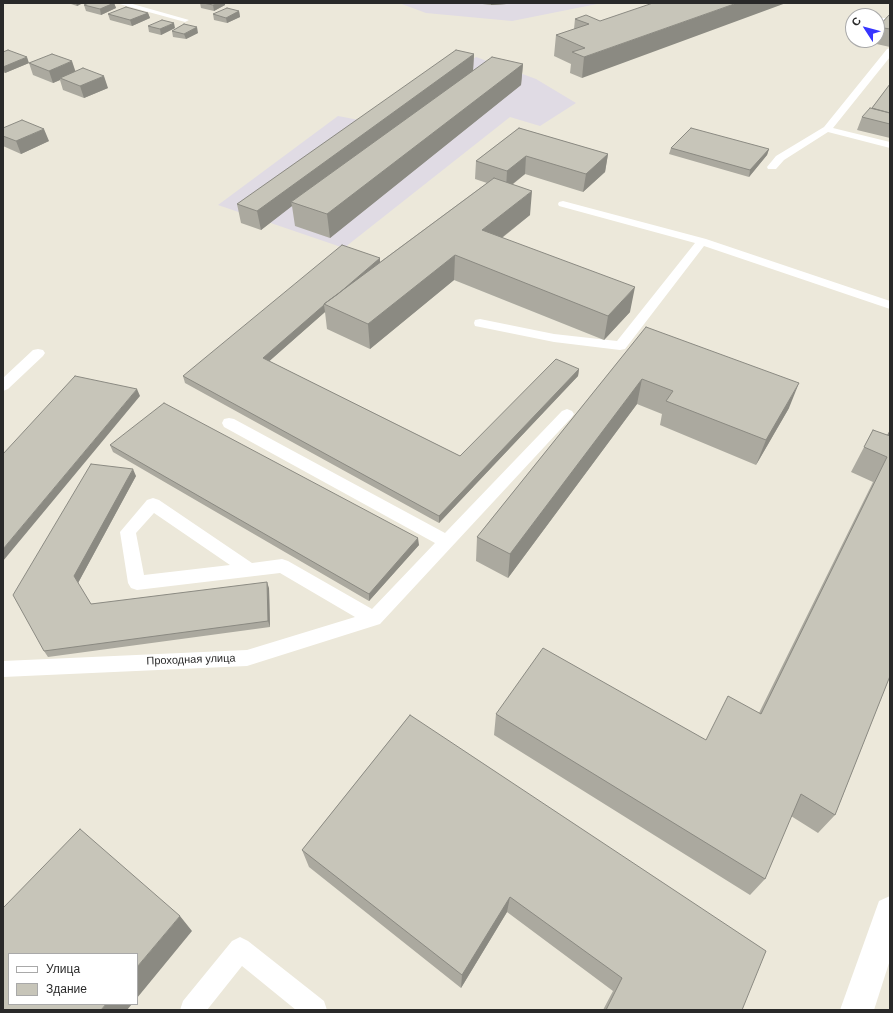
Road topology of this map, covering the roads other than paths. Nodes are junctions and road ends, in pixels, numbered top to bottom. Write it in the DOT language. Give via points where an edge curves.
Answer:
graph roads {
  1 [pos="120,3"];
  2 [pos="185,20"];
  3 [pos="890,52"];
  4 [pos="828,129"];
  5 [pos="890,145"];
  6 [pos="772,167"];
  7 [pos="563,204"];
  8 [pos="702,241"];
  9 [pos="890,305"];
  10 [pos="480,323"];
  11 [pos="38,353"];
  12 [pos="3,386"];
  13 [pos="567,414"];
  14 [pos="229,423"];
  15 [pos="446,541"];
  16 [pos="250,570"];
  17 [pos="374,619"];
  18 [pos="3,669"];
  19 [pos="890,912"];
  20 [pos="192,1010"];
  21 [pos="315,1010"];
  22 [pos="857,1010"];
  1 -- 2 [label="lane"];
  3 -- 4 [label="lane"];
  4 -- 5 [label="lane"];
  4 -- 6 [label="lane" via="780,158"];
  7 -- 8 [label="lane"];
  8 -- 9 [label="lane"];
  8 -- 10 [label="lane" via="620,346 554,338"];
  11 -- 12 [label="lane"];
  13 -- 15 [label="lane"];
  14 -- 15 [label="lane"];
  15 -- 17 [label="lane"];
  16 -- 16 [label="lane" via="137,583 128,532 153,504"];
  16 -- 17 [label="lane" via="282,566"];
  17 -- 18 [label="lane, Проходная улица" via="247,658"];
  19 -- 22 [label="street"];
  20 -- 21 [label="lane" via="240,949"];
}
